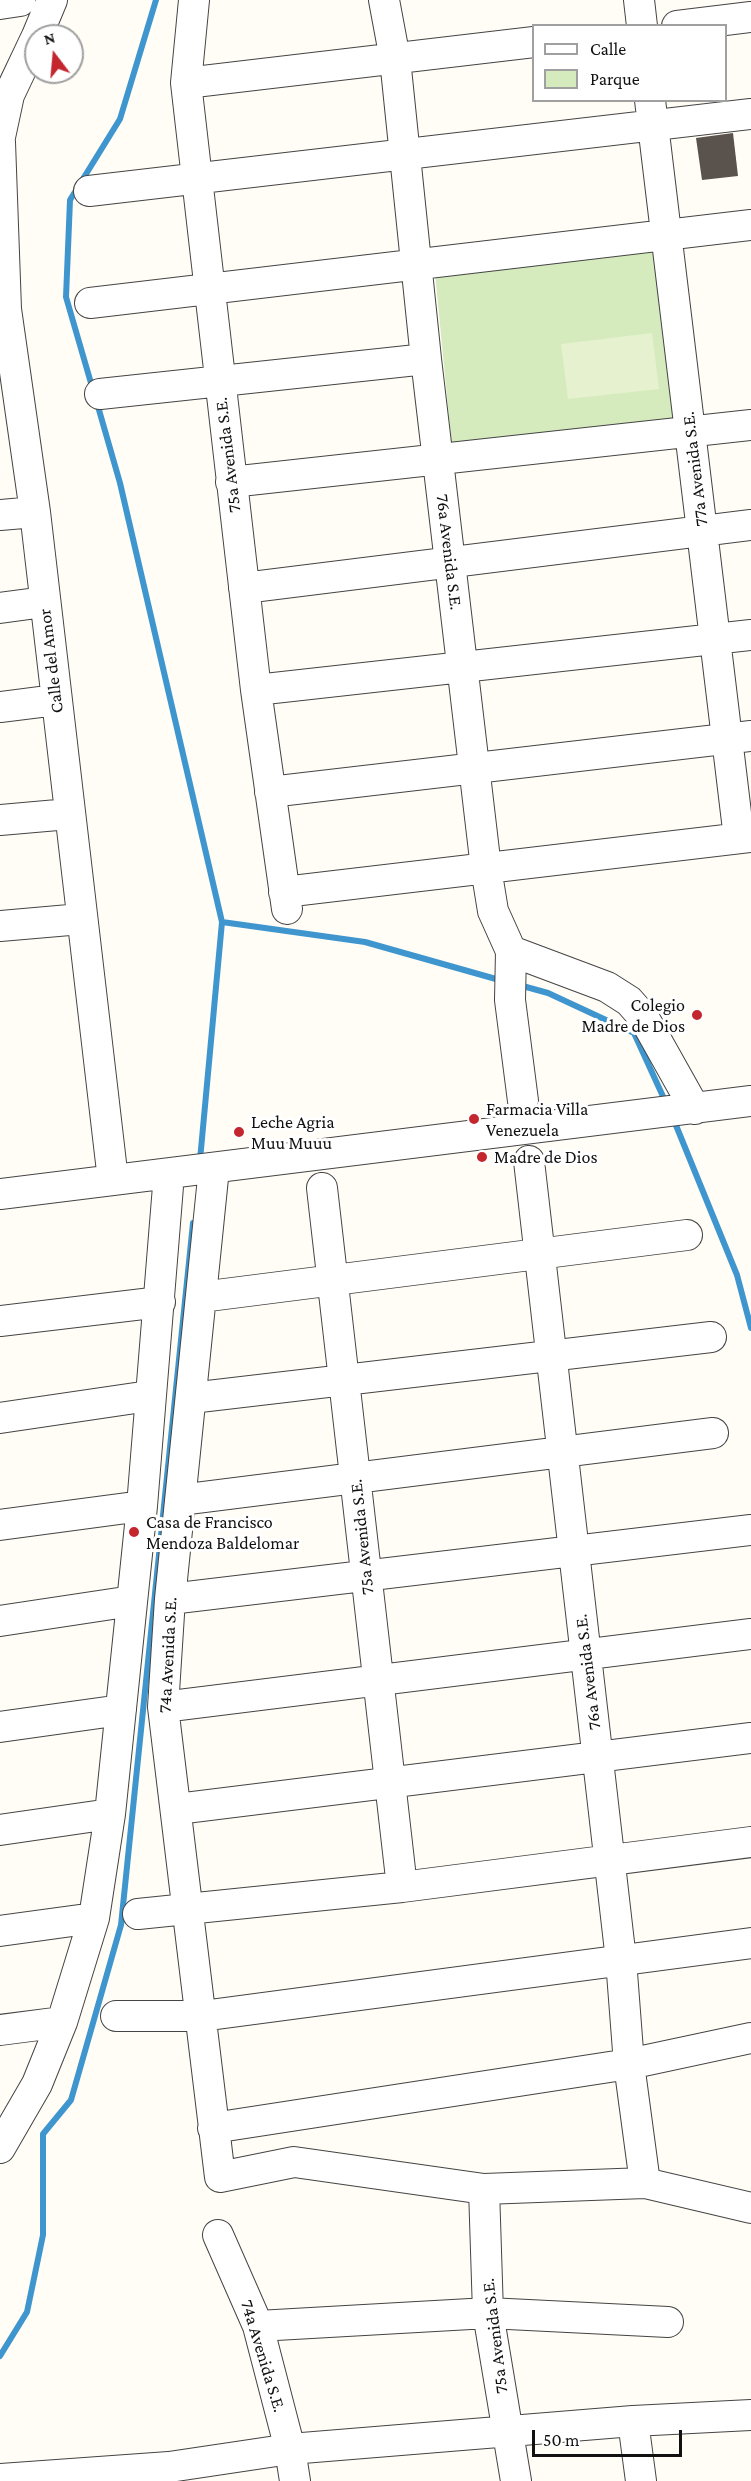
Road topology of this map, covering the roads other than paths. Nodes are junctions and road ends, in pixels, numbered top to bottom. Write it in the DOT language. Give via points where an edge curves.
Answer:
graph roads {
  1 [pos="52,0"];
  2 [pos="194,0"];
  3 [pos="384,0"];
  4 [pos="639,0"];
  5 [pos="751,17"];
  6 [pos="42,24"];
  7 [pos="642,24"];
  8 [pos="693,24"];
  9 [pos="532,42"];
  10 [pos="395,59"];
  11 [pos="24,64"];
  12 [pos="186,84"];
  13 [pos="652,113"];
  14 [pos="751,114"];
  15 [pos="0,136"];
  16 [pos="0,142"];
  17 [pos="405,155"];
  18 [pos="197,179"];
  19 [pos="89,191"];
  20 [pos="751,225"];
  21 [pos="667,234"];
  22 [pos="417,263"];
  23 [pos="210,288"];
  24 [pos="90,303"];
  25 [pos="3,310"];
  26 [pos="426,359"];
  27 [pos="219,381"];
  28 [pos="100,394"];
  29 [pos="9,405"];
  30 [pos="751,425"];
  31 [pos="690,432"];
  32 [pos="437,458"];
  33 [pos="231,482"];
  34 [pos="35,512"];
  35 [pos="0,515"];
  36 [pos="751,525"];
  37 [pos="702,531"];
  38 [pos="451,562"];
  39 [pos="244,588"];
  40 [pos="44,602"];
  41 [pos="0,608"];
  42 [pos="751,635"];
  43 [pos="715,639"];
  44 [pos="463,668"];
  45 [pos="256,690"];
  46 [pos="56,700"];
  47 [pos="0,707"];
  48 [pos="739,737"];
  49 [pos="475,769"];
  50 [pos="270,792"];
  51 [pos="69,814"];
  52 [pos="0,820"];
  53 [pos="745,837"];
  54 [pos="486,868"];
  55 [pos="81,919"];
  56 [pos="0,926"];
  57 [pos="510,976"];
  58 [pos="523,1101"];
  59 [pos="751,1101"];
  60 [pos="677,1111"];
  61 [pos="529,1161"];
  62 [pos="214,1168"];
  63 [pos="169,1174"];
  64 [pos="113,1180"];
  65 [pos="322,1188"];
  66 [pos="0,1194"];
  67 [pos="687,1235"];
  68 [pos="540,1254"];
  69 [pos="333,1280"];
  70 [pos="201,1297"];
  71 [pos="160,1302"];
  72 [pos="0,1321"];
  73 [pos="711,1337"];
  74 [pos="552,1356"];
  75 [pos="345,1381"];
  76 [pos="149,1396"];
  77 [pos="191,1398"];
  78 [pos="0,1418"];
  79 [pos="712,1432"];
  80 [pos="563,1451"];
  81 [pos="356,1478"];
  82 [pos="180,1500"];
  83 [pos="142,1506"];
  84 [pos="0,1525"];
  85 [pos="751,1530"];
  86 [pos="574,1551"];
  87 [pos="365,1576"];
  88 [pos="170,1599"];
  89 [pos="132,1601"];
  90 [pos="0,1621"];
  91 [pos="751,1634"];
  92 [pos="586,1653"];
  93 [pos="379,1680"];
  94 [pos="163,1707"];
  95 [pos="121,1710"];
  96 [pos="0,1727"];
  97 [pos="751,1738"];
  98 [pos="598,1757"];
  99 [pos="391,1782"];
  100 [pos="177,1809"];
  101 [pos="110,1814"];
  102 [pos="0,1830"];
  103 [pos="751,1842"];
  104 [pos="610,1860"];
  105 [pos="402,1887"];
  106 [pos="188,1908"];
  107 [pos="138,1914"];
  108 [pos="94,1918"];
  109 [pos="0,1930"];
  110 [pos="751,1943"];
  111 [pos="621,1960"];
  112 [pos="116,2016"];
  113 [pos="202,2016"];
  114 [pos="62,2022"];
  115 [pos="0,2030"];
  116 [pos="751,2038"];
  117 [pos="629,2064"];
  118 [pos="213,2128"];
  119 [pos="0,2148"];
  120 [pos="645,2183"];
  121 [pos="484,2189"];
  122 [pos="751,2208"];
  123 [pos="218,2235"];
  124 [pos="488,2313"];
  125 [pos="668,2322"];
  126 [pos="258,2326"];
  127 [pos="751,2415"];
  128 [pos="633,2421"];
  129 [pos="507,2431"];
  130 [pos="290,2449"];
  131 [pos="170,2474"];
  132 [pos="0,2479"];
  133 [pos="295,2481"];
  134 [pos="516,2481"];
  135 [pos="641,2481"];
  1 -- 6 [label="street"];
  2 -- 12 [label="street, 75a Avenida S.E."];
  3 -- 10 [label="street, 76a Avenida S.E."];
  4 -- 7 [label="street"];
  5 -- 8 [label="street"];
  9 -- 10 [label="street"];
  10 -- 12 [label="street"];
  10 -- 17 [label="street, 76a Avenida S.E."];
  11 -- 15 [label="street" via="9,95"];
  12 -- 18 [label="street, 75a Avenida S.E."];
  13 -- 14 [label="street"];
  13 -- 17 [label="street"];
  13 -- 21 [label="street, 77a Avenida S.E."];
  16 -- 25 [label="street, Calle del Amor"];
  17 -- 18 [label="street"];
  17 -- 22 [label="street, 76a Avenida S.E."];
  18 -- 19 [label="street"];
  18 -- 23 [label="street, 75a Avenida S.E."];
  20 -- 21 [label="street"];
  21 -- 22 [label="street"];
  21 -- 31 [label="street, 77a Avenida S.E."];
  22 -- 23 [label="street"];
  22 -- 26 [label="street, 76a Avenida S.E."];
  23 -- 24 [label="street"];
  23 -- 27 [label="street, 75a Avenida S.E."];
  25 -- 29 [label="street, Calle del Amor"];
  26 -- 27 [label="street"];
  26 -- 32 [label="street, 76a Avenida S.E."];
  27 -- 28 [label="street"];
  27 -- 33 [label="street, 75a Avenida S.E."];
  29 -- 34 [label="street, Calle del Amor"];
  30 -- 31 [label="street"];
  31 -- 32 [label="street"];
  31 -- 37 [label="street, 77a Avenida S.E."];
  32 -- 33 [label="street"];
  32 -- 38 [label="street, 76a Avenida S.E."];
  33 -- 39 [label="street, 75a Avenida S.E."];
  34 -- 35 [label="street"];
  34 -- 40 [label="street, Calle del Amor"];
  36 -- 37 [label="street"];
  37 -- 38 [label="street"];
  37 -- 43 [label="street, 77a Avenida S.E."];
  38 -- 39 [label="street"];
  38 -- 44 [label="street, 76a Avenida S.E."];
  39 -- 45 [label="street, 75a Avenida S.E."];
  40 -- 41 [label="street"];
  40 -- 46 [label="street, Calle del Amor"];
  42 -- 43 [label="street"];
  43 -- 44 [label="street"];
  43 -- 48 [label="street, 77a Avenida S.E."];
  44 -- 45 [label="street"];
  44 -- 49 [label="street, 76a Avenida S.E."];
  45 -- 50 [label="street, 75a Avenida S.E."];
  46 -- 47 [label="street"];
  46 -- 51 [label="street, Calle del Amor"];
  48 -- 49 [label="street"];
  48 -- 53 [label="street, 77a Avenida S.E."];
  49 -- 50 [label="street"];
  49 -- 54 [label="street, 76a Avenida S.E."];
  50 -- 54 [label="street, 75a Avenida S.E." via="286,900"];
  51 -- 52 [label="street"];
  51 -- 55 [label="street, Calle del Amor"];
  53 -- 54 [label="street"];
  54 -- 57 [label="street, 76a Avenida S.E."];
  55 -- 56 [label="street"];
  55 -- 64 [label="street, Calle del Amor"];
  57 -- 58 [label="street, 76a Avenida S.E."];
  57 -- 60 [label="street" via="607,987 629,1001 644,1018"];
  59 -- 60 [label="street"];
  60 -- 62 [label="street"];
  61 -- 68 [label="street, 76a Avenida S.E."];
  62 -- 63 [label="street"];
  62 -- 70 [label="street, 74a Avenida S.E."];
  63 -- 64 [label="street"];
  63 -- 71 [label="street"];
  64 -- 66 [label="street"];
  65 -- 69 [label="street, 75a Avenida S.E."];
  67 -- 68 [label="street"];
  68 -- 69 [label="street"];
  68 -- 74 [label="street, 76a Avenida S.E."];
  69 -- 70 [label="street"];
  69 -- 75 [label="street, 75a Avenida S.E."];
  70 -- 77 [label="street, 74a Avenida S.E."];
  71 -- 72 [label="street"];
  71 -- 76 [label="street"];
  73 -- 74 [label="street"];
  74 -- 75 [label="street"];
  74 -- 80 [label="street, 76a Avenida S.E."];
  75 -- 77 [label="street"];
  75 -- 81 [label="street, 75a Avenida S.E."];
  76 -- 78 [label="street"];
  76 -- 83 [label="street"];
  77 -- 82 [label="street, 74a Avenida S.E."];
  79 -- 80 [label="street"];
  80 -- 81 [label="street"];
  80 -- 86 [label="street, 76a Avenida S.E."];
  81 -- 82 [label="street"];
  81 -- 87 [label="street, 75a Avenida S.E."];
  82 -- 88 [label="street, 74a Avenida S.E."];
  83 -- 84 [label="street"];
  83 -- 89 [label="street"];
  85 -- 86 [label="street"];
  86 -- 87 [label="street"];
  86 -- 92 [label="street, 76a Avenida S.E."];
  87 -- 88 [label="street"];
  87 -- 93 [label="street, 75a Avenida S.E."];
  88 -- 94 [label="street, 74a Avenida S.E."];
  89 -- 90 [label="street"];
  89 -- 95 [label="street"];
  91 -- 92 [label="street"];
  92 -- 93 [label="street"];
  92 -- 98 [label="street, 76a Avenida S.E."];
  93 -- 94 [label="street"];
  93 -- 99 [label="street, 75a Avenida S.E."];
  94 -- 100 [label="street, 74a Avenida S.E."];
  95 -- 96 [label="street"];
  95 -- 101 [label="street"];
  97 -- 98 [label="street"];
  98 -- 99 [label="street"];
  98 -- 104 [label="street, 76a Avenida S.E."];
  99 -- 100 [label="street"];
  99 -- 105 [label="street, 75a Avenida S.E."];
  100 -- 106 [label="street, 74a Avenida S.E."];
  101 -- 102 [label="street"];
  101 -- 108 [label="street"];
  103 -- 104 [label="street"];
  104 -- 105 [label="street"];
  104 -- 111 [label="street, 76a Avenida S.E."];
  105 -- 106 [label="street"];
  106 -- 107 [label="street"];
  106 -- 113 [label="street, 74a Avenida S.E."];
  108 -- 109 [label="street"];
  108 -- 114 [label="street"];
  110 -- 111 [label="street"];
  111 -- 113 [label="street"];
  111 -- 117 [label="street, 76a Avenida S.E."];
  112 -- 113 [label="street"];
  113 -- 118 [label="street, 74a Avenida S.E."];
  114 -- 115 [label="street"];
  114 -- 119 [label="street" via="36,2084"];
  116 -- 117 [label="street"];
  117 -- 118 [label="street"];
  117 -- 120 [label="street, 76a Avenida S.E."];
  118 -- 121 [label="street, 74a Avenida S.E." via="220,2177 294,2162"];
  120 -- 121 [label="street"];
  120 -- 122 [label="street"];
  121 -- 124 [label="street, 75a Avenida S.E."];
  123 -- 126 [label="street, 74a Avenida S.E."];
  124 -- 125 [label="street"];
  124 -- 126 [label="street"];
  124 -- 129 [label="street, 75a Avenida S.E."];
  126 -- 130 [label="street, 74a Avenida S.E."];
  127 -- 128 [label="street"];
  128 -- 129 [label="street"];
  128 -- 135 [label="street"];
  129 -- 130 [label="street"];
  129 -- 134 [label="street, 75a Avenida S.E."];
  130 -- 131 [label="street"];
  130 -- 133 [label="street, 74a Avenida S.E."];
  131 -- 132 [label="street"];
}
